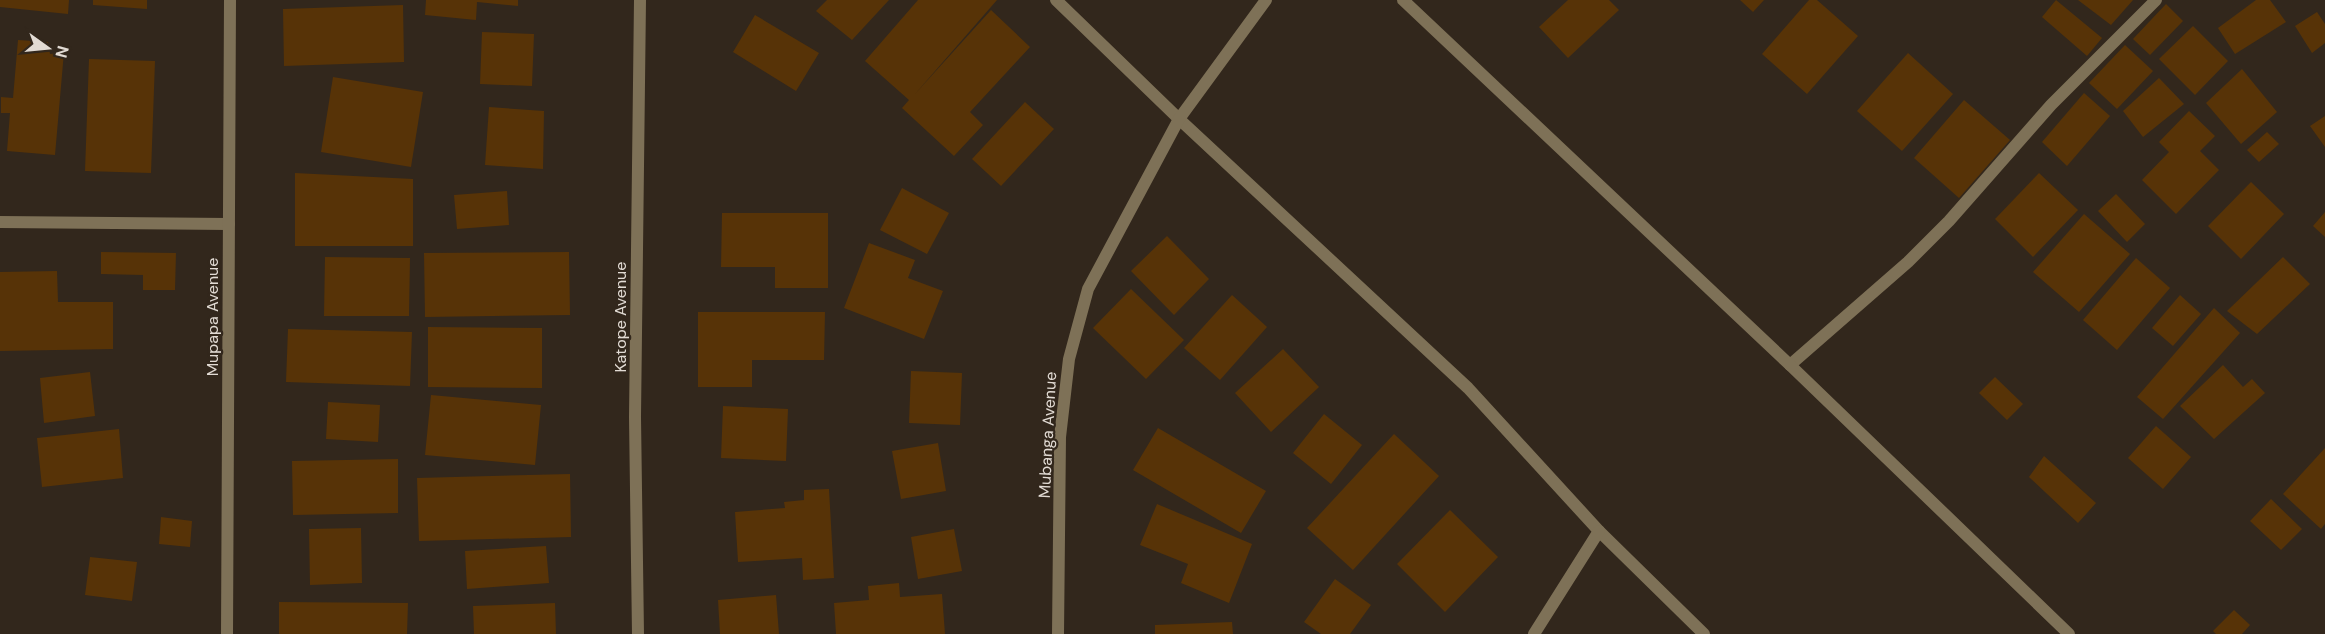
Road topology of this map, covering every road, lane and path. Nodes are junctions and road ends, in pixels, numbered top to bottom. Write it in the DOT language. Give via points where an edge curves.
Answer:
graph roads {
  1 [pos="230,0"];
  2 [pos="640,0"];
  3 [pos="1056,0"];
  4 [pos="1266,0"];
  5 [pos="1403,0"];
  6 [pos="2156,0"];
  7 [pos="1179,119"];
  8 [pos="0,222"];
  9 [pos="228,224"];
  10 [pos="1790,365"];
  11 [pos="1599,531"];
  12 [pos="226,634"];
  13 [pos="638,634"];
  14 [pos="1058,634"];
  15 [pos="1534,634"];
  16 [pos="1704,634"];
  17 [pos="2069,634"];
  1 -- 9 [label="street, Mupapa Avenue"];
  2 -- 13 [label="street, Katope Avenue" via="635,405"];
  3 -- 7 [label="street"];
  4 -- 7 [label="street, Mubanga Avenue"];
  5 -- 10 [label="street"];
  6 -- 10 [label="street" via="2051,105 1941,230"];
  7 -- 11 [label="street" via="1468,388"];
  7 -- 14 [label="street, Mubanga Avenue" via="1088,289 1069,359 1060,437"];
  8 -- 9 [label="street"];
  9 -- 12 [label="street, Mupapa Avenue"];
  10 -- 17 [label="street"];
  11 -- 15 [label="street"];
  11 -- 16 [label="street"];
}
